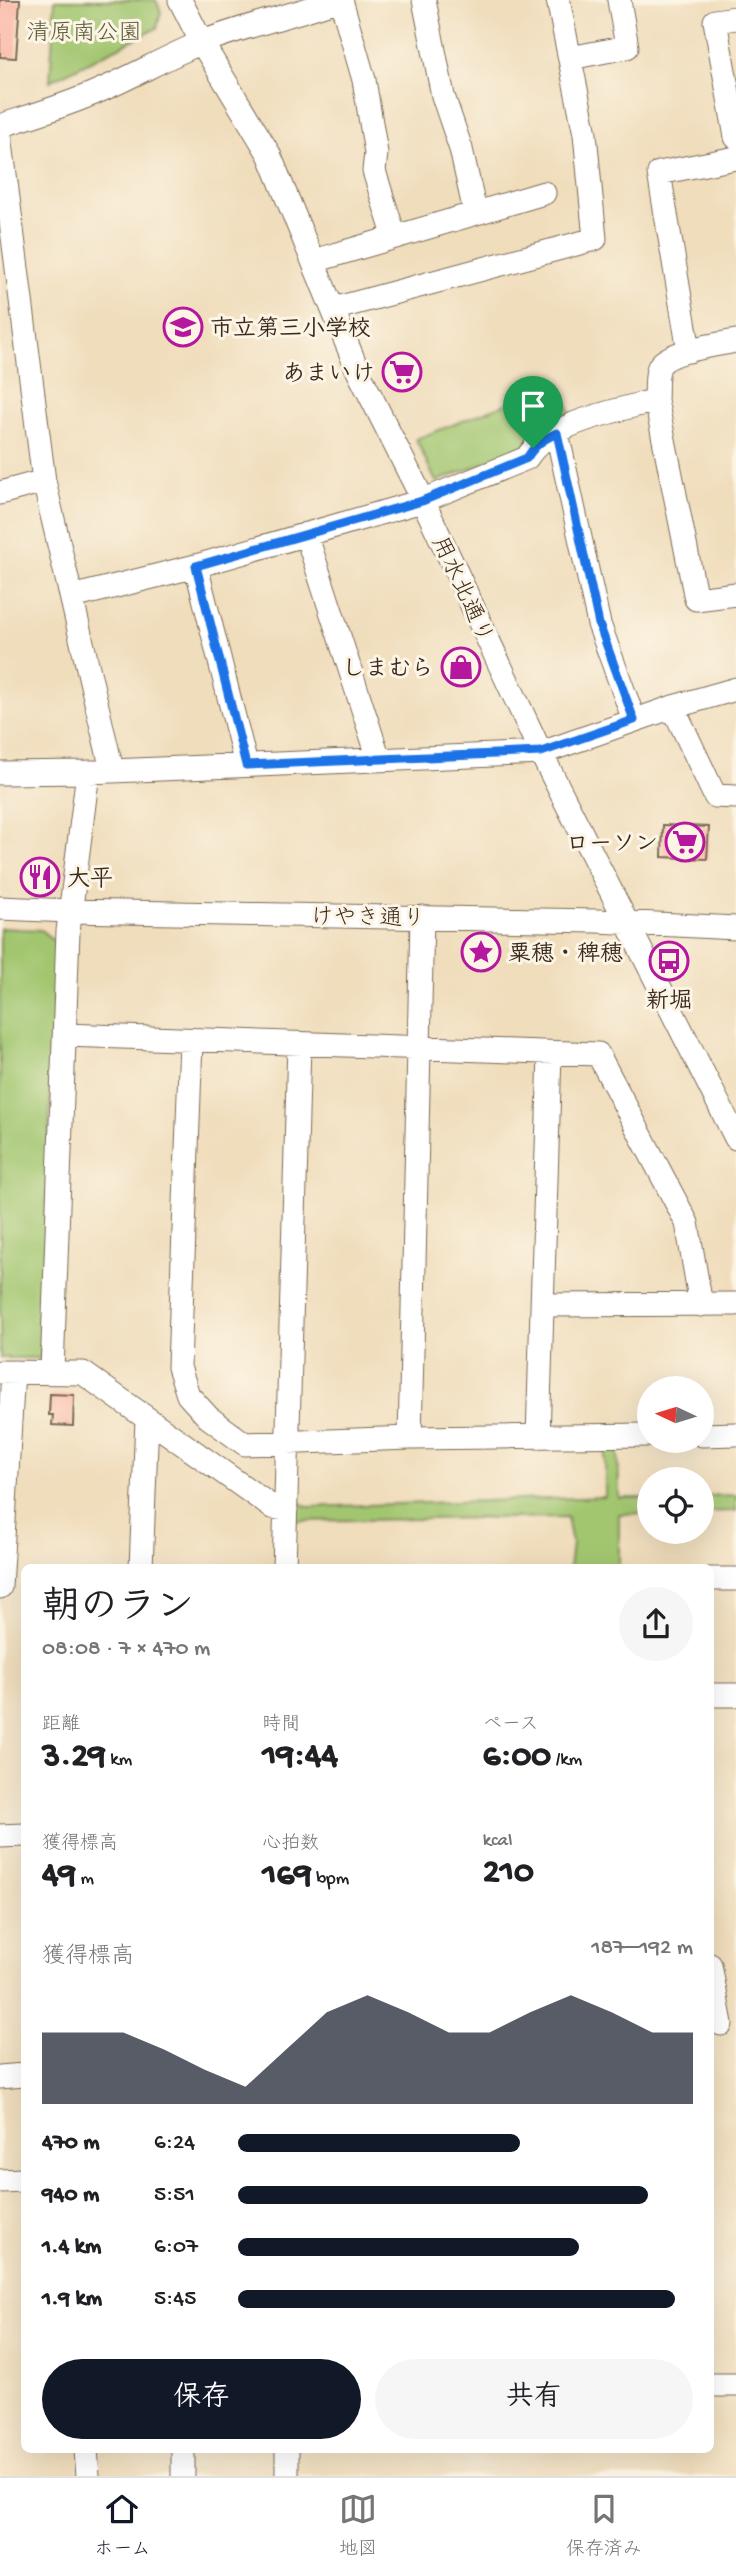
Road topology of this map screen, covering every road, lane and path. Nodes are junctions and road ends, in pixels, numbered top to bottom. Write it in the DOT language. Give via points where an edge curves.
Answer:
graph roads {
  1 [pos="180,0"];
  2 [pos="338,0"];
  3 [pos="424,0"];
  4 [pos="558,0"];
  5 [pos="619,0"];
  6 [pos="736,18"];
  7 [pos="202,43"];
  8 [pos="570,58"];
  9 [pos="0,126"];
  10 [pos="0,135"];
  11 [pos="736,137"];
  12 [pos="736,158"];
  13 [pos="544,193"];
  14 [pos="475,212"];
  15 [pos="394,235"];
  16 [pos="314,261"];
  17 [pos="333,309"];
  18 [pos="736,341"];
  19 [pos="689,351"];
  20 [pos="656,400"];
  21 [pos="557,433"];
  22 [pos="44,481"];
  23 [pos="0,494"];
  24 [pos="422,501"];
  25 [pos="306,534"];
  26 [pos="196,566"];
  27 [pos="736,594"];
  28 [pos="72,597"];
  29 [pos="736,689"];
  30 [pos="673,707"];
  31 [pos="634,720"];
  32 [pos="541,752"];
  33 [pos="379,759"];
  34 [pos="246,765"];
  35 [pos="112,770"];
  36 [pos="88,772"];
  37 [pos="0,773"];
  38 [pos="736,797"];
  39 [pos="0,908"];
  40 [pos="70,911"];
  41 [pos="422,917"];
  42 [pos="626,923"];
  43 [pos="736,928"];
  44 [pos="65,1035"];
  45 [pos="191,1040"];
  46 [pos="299,1044"];
  47 [pos="419,1048"];
  48 [pos="550,1053"];
  49 [pos="726,1098"];
  50 [pos="736,1138"];
  51 [pos="701,1304"];
  52 [pos="736,1304"];
  53 [pos="542,1305"];
  54 [pos="52,1371"];
  55 [pos="6,1372"];
  56 [pos="147,1419"];
  57 [pos="714,1434"];
  58 [pos="736,1434"];
  59 [pos="637,1435"];
  60 [pos="538,1437"];
  61 [pos="410,1438"];
  62 [pos="288,1441"];
  63 [pos="286,1509"];
  64 [pos="141,1564"];
  65 [pos="284,1564"];
  66 [pos="714,1579"];
  67 [pos="736,1579"];
  68 [pos="0,1587"];
  69 [pos="714,1695"];
  70 [pos="736,1695"];
  71 [pos="21,1835"];
  72 [pos="0,1836"];
  73 [pos="714,1985"];
  74 [pos="722,2024"];
  75 [pos="21,2076"];
  76 [pos="0,2077"];
  77 [pos="21,2180"];
  78 [pos="0,2181"];
  79 [pos="714,2385"];
  80 [pos="736,2385"];
  81 [pos="86,2453"];
  82 [pos="183,2453"];
  83 [pos="287,2453"];
  84 [pos="88,2476"];
  85 [pos="183,2476"];
  86 [pos="287,2476"];
  1 -- 7 [label="street, 用水北通り"];
  2 -- 7 [label="street"];
  2 -- 15 [label="street" via="364,80 376,153 374,172"];
  3 -- 14 [label="street" via="443,96"];
  4 -- 8 [label="street"];
  5 -- 8 [label="street" via="627,47"];
  6 -- 11 [label="street" via="715,20"];
  7 -- 9 [label="street" via="101,90"];
  7 -- 16 [label="street, 用水北通り" via="269,154"];
  8 -- 17 [label="street" via="585,134 595,239"];
  10 -- 22 [label="street"];
  12 -- 19 [label="street" via="659,173"];
  13 -- 14 [label="street"];
  14 -- 15 [label="street"];
  15 -- 16 [label="street"];
  16 -- 17 [label="street, 用水北通り"];
  17 -- 24 [label="street, 用水北通り"];
  18 -- 19 [label="street"];
  19 -- 20 [label="street" via="665,359 659,366"];
  20 -- 21 [label="street"];
  20 -- 27 [label="street" via="696,598"];
  21 -- 24 [label="street" via="544,438 527,458"];
  21 -- 31 [label="street" via="599,624"];
  22 -- 23 [label="street"];
  22 -- 28 [label="street"];
  24 -- 25 [label="street"];
  24 -- 32 [label="street, 用水北通り"];
  25 -- 26 [label="street"];
  25 -- 33 [label="street"];
  26 -- 28 [label="street"];
  26 -- 34 [label="street"];
  28 -- 35 [label="street"];
  29 -- 30 [label="street"];
  30 -- 31 [label="street"];
  30 -- 38 [label="street" via="715,796"];
  31 -- 32 [label="street"];
  32 -- 33 [label="street"];
  32 -- 42 [label="street, 用水北通り"];
  33 -- 34 [label="street"];
  34 -- 35 [label="street"];
  35 -- 36 [label="street"];
  36 -- 37 [label="street"];
  36 -- 40 [label="street"];
  39 -- 40 [label="street, けやき通り"];
  40 -- 41 [label="street, けやき通り"];
  40 -- 44 [label="street"];
  41 -- 42 [label="street, けやき通り"];
  41 -- 47 [label="street"];
  42 -- 43 [label="street, けやき通り"];
  42 -- 49 [label="street, 用水北通り"];
  44 -- 45 [label="street"];
  44 -- 54 [label="street"];
  45 -- 46 [label="street"];
  45 -- 62 [label="street" via="179,1367 188,1395 208,1417 245,1444"];
  46 -- 47 [label="street"];
  46 -- 62 [label="street"];
  47 -- 48 [label="street"];
  47 -- 61 [label="street"];
  48 -- 51 [label="street" via="598,1054 687,1223"];
  48 -- 53 [label="street"];
  49 -- 50 [label="street, 用水北通り"];
  51 -- 52 [label="street"];
  51 -- 53 [label="street"];
  53 -- 60 [label="street"];
  54 -- 55 [label="street"];
  54 -- 56 [label="street" via="83,1373"];
  55 -- 68 [label="street"];
  56 -- 63 [label="street" via="272,1507"];
  56 -- 64 [label="street"];
  57 -- 58 [label="street"];
  59 -- 60 [label="street"];
  60 -- 61 [label="street"];
  61 -- 62 [label="street"];
  62 -- 63 [label="street"];
  63 -- 65 [label="street"];
  66 -- 67 [label="street"];
  69 -- 70 [label="street"];
  71 -- 72 [label="street"];
  73 -- 74 [label="street"];
  75 -- 76 [label="street"];
  77 -- 78 [label="street"];
  79 -- 80 [label="street"];
  81 -- 84 [label="street"];
  82 -- 85 [label="street"];
  83 -- 86 [label="street"];
}
